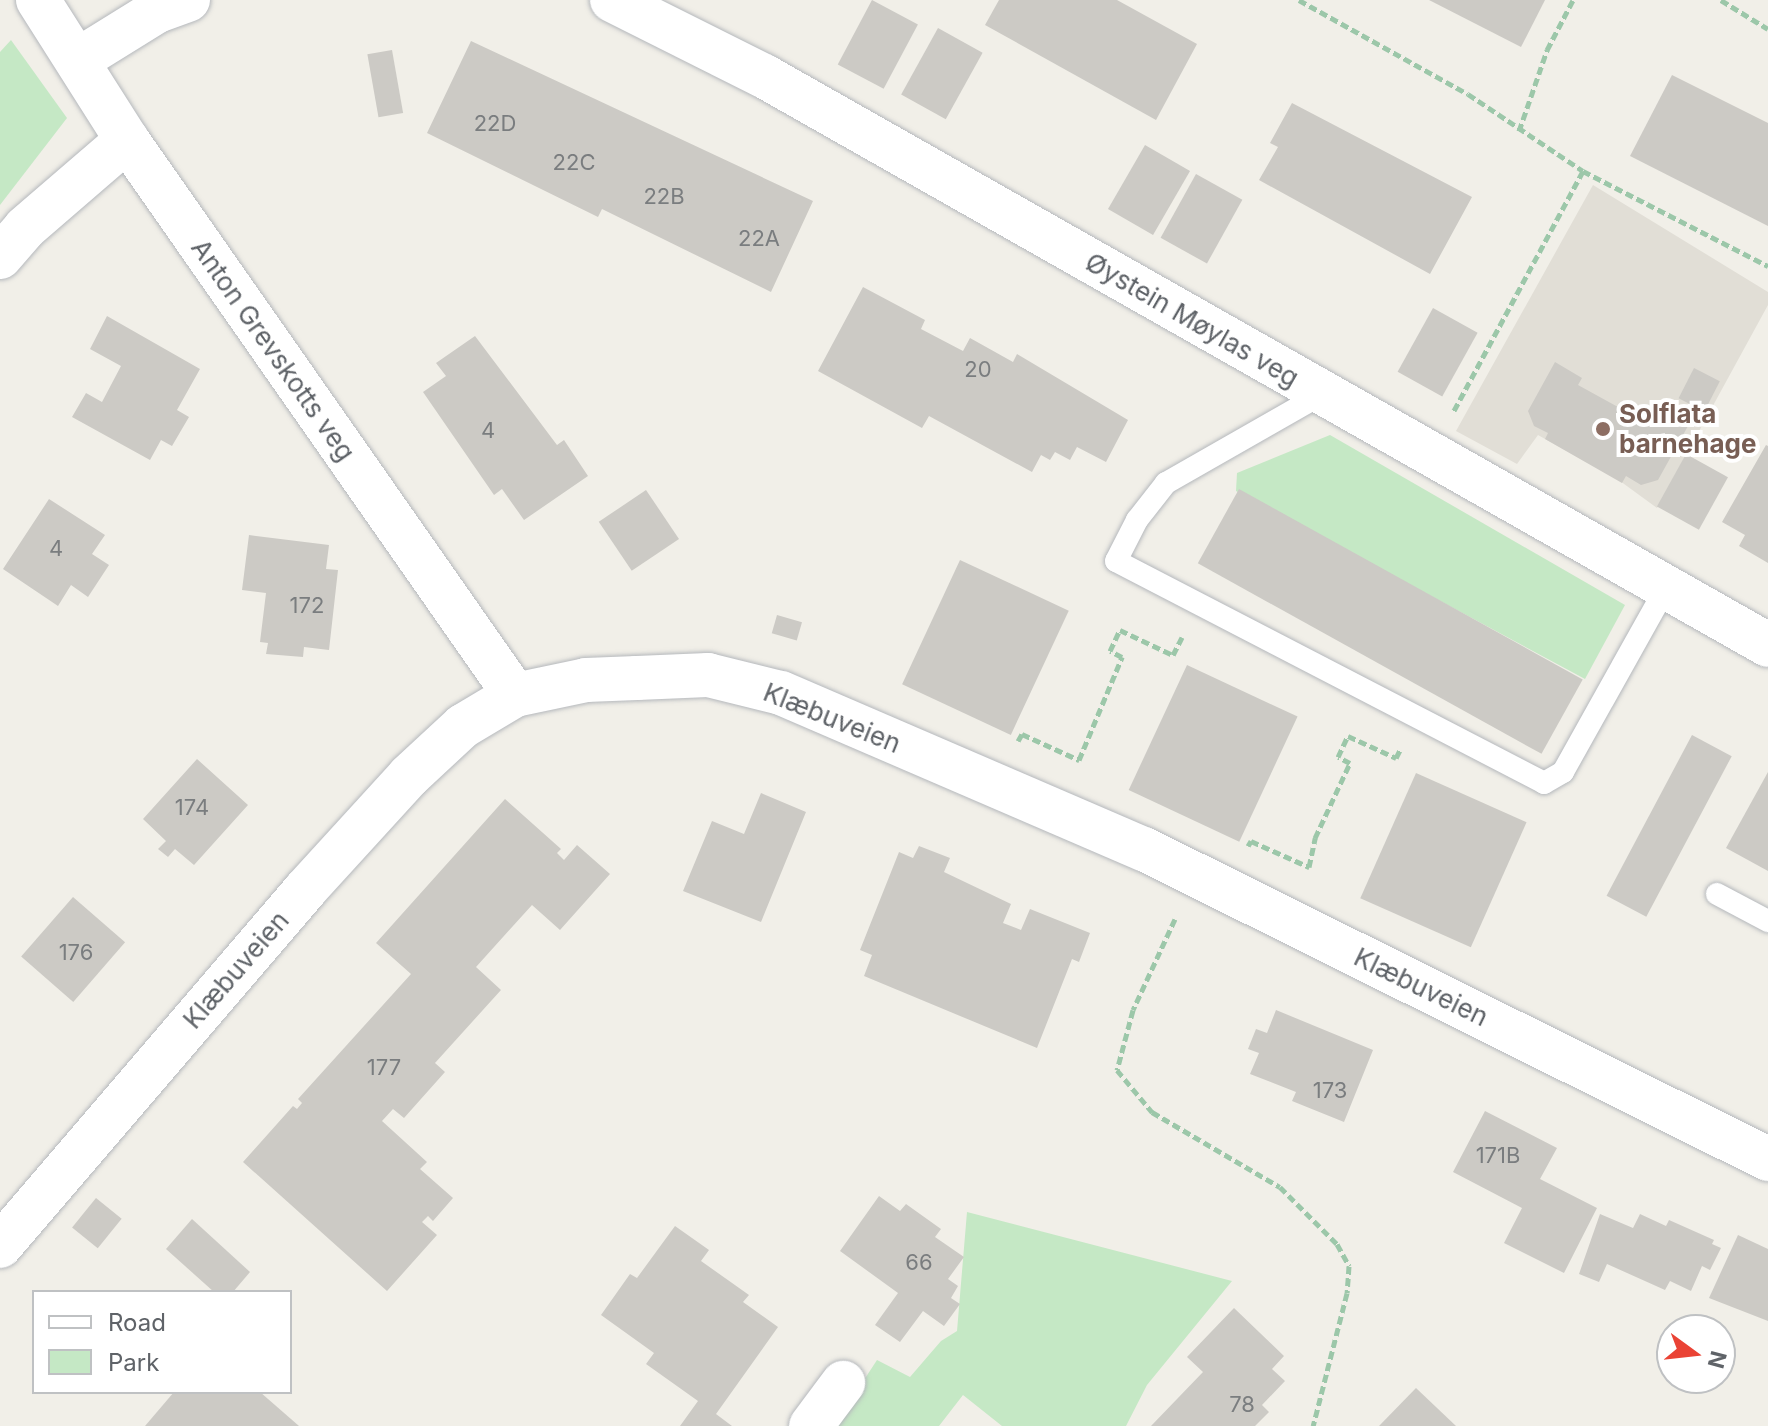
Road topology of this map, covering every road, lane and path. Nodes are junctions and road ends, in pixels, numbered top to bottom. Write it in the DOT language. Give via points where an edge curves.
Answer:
graph roads {
  1 [pos="38,0"];
  2 [pos="188,0"];
  3 [pos="612,0"];
  4 [pos="1299,0"];
  5 [pos="1573,0"];
  6 [pos="1721,0"];
  7 [pos="1768,29"];
  8 [pos="78,60"];
  9 [pos="1519,131"];
  10 [pos="127,140"];
  11 [pos="1583,171"];
  12 [pos="0,257"];
  13 [pos="1768,266"];
  14 [pos="1322,394"];
  15 [pos="1430,455"];
  16 [pos="1666,588"];
  17 [pos="1768,645"];
  18 [pos="1173,655"];
  19 [pos="515,695"];
  20 [pos="1022,734"];
  21 [pos="1396,758"];
  22 [pos="1251,841"];
  23 [pos="1196,875"];
  24 [pos="1717,894"];
  25 [pos="1768,921"];
  26 [pos="1768,1159"];
  27 [pos="0,1246"];
  28 [pos="843,1383"];
  29 [pos="811,1426"];
  30 [pos="1313,1426"];
  1 -- 8 [label="street, Anton Grevskotts veg"];
  2 -- 8 [label="street" via="157,11"];
  3 -- 14 [label="street, Øystein Møylas veg" via="764,76"];
  4 -- 9 [label="path" via="1468,94"];
  5 -- 9 [label="path" via="1547,50"];
  6 -- 7 [label="path"];
  8 -- 10 [label="street, Anton Grevskotts veg"];
  9 -- 11 [label="path"];
  10 -- 12 [label="street" via="25,228"];
  10 -- 19 [label="street, Anton Grevskotts veg"];
  11 -- 13 [label="path"];
  11 -- 15 [label="path"];
  14 -- 15 [label="street, Øystein Møylas veg"];
  14 -- 16 [label="lane" via="1166,483 1137,520 1116,561 1544,783 1563,772"];
  15 -- 16 [label="street, Øystein Møylas veg"];
  16 -- 17 [label="street, Øystein Møylas veg"];
  18 -- 20 [label="path" via="1120,630 1110,651 1122,657 1079,760"];
  19 -- 23 [label="street, Klæbuveien" via="586,680 708,675 781,693"];
  19 -- 27 [label="street, Klæbuveien" via="463,726 409,776"];
  21 -- 22 [label="path" via="1348,736 1338,757 1350,763 1315,838 1309,867"];
  23 -- 26 [label="street, Klæbuveien"];
  23 -- 30 [label="path" via="1133,1010 1117,1070 1152,1112 1280,1187 1337,1244 1349,1266 1347,1293"];
  24 -- 25 [label="lane"];
  28 -- 29 [label="street"];
}
